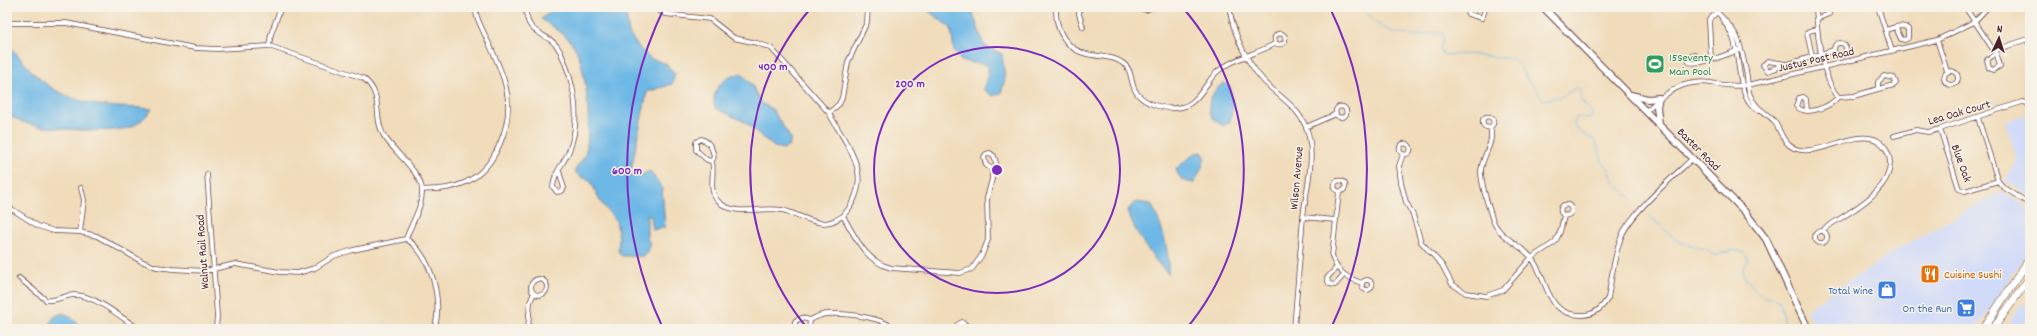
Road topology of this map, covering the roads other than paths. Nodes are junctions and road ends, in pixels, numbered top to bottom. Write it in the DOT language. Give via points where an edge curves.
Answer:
graph roads {
  1 [pos="281,7"];
  2 [pos="475,7"];
  3 [pos="526,7"];
  4 [pos="653,7"];
  5 [pos="868,7"];
  6 [pos="1056,7"];
  7 [pos="1080,7"];
  8 [pos="1133,7"];
  9 [pos="1152,7"];
  10 [pos="1229,7"];
  11 [pos="1470,7"];
  12 [pos="1486,7"];
  13 [pos="1543,7"];
  14 [pos="1712,7"];
  15 [pos="1816,7"];
  16 [pos="1829,7"];
  17 [pos="1878,7"];
  18 [pos="1965,7"];
  19 [pos="1988,7"];
  20 [pos="2024,7"];
  21 [pos="2030,7"];
  22 [pos="1717,12"];
  23 [pos="1816,19"];
  24 [pos="1974,22"];
  25 [pos="8,23"];
  26 [pos="1083,27"];
  27 [pos="1896,28"];
  28 [pos="1817,29"];
  29 [pos="1886,30"];
  30 [pos="2028,39"];
  31 [pos="1937,40"];
  32 [pos="1276,43"];
  33 [pos="269,46"];
  34 [pos="2030,46"];
  35 [pos="1742,49"];
  36 [pos="1737,50"];
  37 [pos="1834,50"];
  38 [pos="1892,51"];
  39 [pos="1822,53"];
  40 [pos="1812,56"];
  41 [pos="1246,57"];
  42 [pos="1710,59"];
  43 [pos="1701,62"];
  44 [pos="1785,66"];
  45 [pos="1825,67"];
  46 [pos="1947,71"];
  47 [pos="1748,85"];
  48 [pos="1742,86"];
  49 [pos="1878,89"];
  50 [pos="1630,95"];
  51 [pos="1838,97"];
  52 [pos="1659,98"];
  53 [pos="2029,101"];
  54 [pos="2030,108"];
  55 [pos="1760,110"];
  56 [pos="1646,111"];
  57 [pos="1808,111"];
  58 [pos="829,113"];
  59 [pos="1336,114"];
  60 [pos="1978,118"];
  61 [pos="1659,124"];
  62 [pos="1306,127"];
  63 [pos="1490,127"];
  64 [pos="1940,129"];
  65 [pos="1894,136"];
  66 [pos="1403,154"];
  67 [pos="1693,158"];
  68 [pos="712,161"];
  69 [pos="992,169"];
  70 [pos="559,171"];
  71 [pos="207,174"];
  72 [pos="1998,181"];
  73 [pos="81,188"];
  74 [pos="422,190"];
  75 [pos="1339,192"];
  76 [pos="2030,204"];
  77 [pos="7,206"];
  78 [pos="843,216"];
  79 [pos="1303,216"];
  80 [pos="1564,216"];
  81 [pos="1335,220"];
  82 [pos="80,232"];
  83 [pos="1823,232"];
  84 [pos="406,239"];
  85 [pos="1531,258"];
  86 [pos="2030,258"];
  87 [pos="1337,268"];
  88 [pos="213,269"];
  89 [pos="1344,275"];
  90 [pos="2030,277"];
  91 [pos="19,278"];
  92 [pos="1362,283"];
  93 [pos="534,294"];
  94 [pos="810,320"];
  95 [pos="139,329"];
  96 [pos="216,329"];
  97 [pos="434,329"];
  98 [pos="528,329"];
  99 [pos="795,329"];
  100 [pos="809,329"];
  101 [pos="894,329"];
  102 [pos="957,329"];
  103 [pos="967,329"];
  104 [pos="1294,329"];
  105 [pos="1808,329"];
  106 [pos="1983,329"];
  107 [pos="1993,329"];
  1 -- 33 [label="street"];
  2 -- 74 [label="street" via="477,18 506,87 509,102 502,138 483,170 473,178 453,187"];
  3 -- 70 [label="street" via="529,26 557,46 573,94 575,128 569,151"];
  4 -- 58 [label="street" via="664,14 710,19 734,38 757,42 770,48"];
  5 -- 58 [label="street" via="867,22 848,62 842,98"];
  6 -- 41 [label="street" via="1058,31 1074,48 1081,53 1115,58 1122,62 1131,73 1134,88 1139,96 1167,108 1187,105 1218,71"];
  7 -- 26 [label="street" via="1079,14"];
  8 -- 9 [label="street" via="1146,10"];
  10 -- 41 [label="street, Wilson Avenue"];
  11 -- 12 [label="street" via="1468,14 1482,18"];
  13 -- 50 [label="main road, Baxter Road"];
  14 -- 22 [label="street"];
  15 -- 23 [label="street"];
  16 -- 23 [label="street" via="1829,14"];
  17 -- 29 [label="street"];
  18 -- 24 [label="street"];
  19 -- 24 [label="street, Justus Post Road"];
  20 -- 21 [label="street"];
  22 -- 35 [label="street" via="1731,24"];
  22 -- 36 [label="street" via="1732,34"];
  22 -- 42 [label="street" via="1709,20"];
  23 -- 28 [label="street"];
  24 -- 30 [label="street" via="1995,52"];
  24 -- 31 [label="street, Justus Post Road"];
  25 -- 33 [label="street" via="66,23 207,49"];
  27 -- 29 [label="street"];
  28 -- 39 [label="street"];
  28 -- 40 [label="street" via="1807,33"];
  29 -- 38 [label="street"];
  30 -- 34 [label="street"];
  31 -- 38 [label="street, Justus Post Road"];
  31 -- 46 [label="street"];
  32 -- 41 [label="street"];
  33 -- 74 [label="street" via="354,73 371,84 377,101 382,132 418,177"];
  35 -- 36 [label="street"];
  35 -- 47 [label="street"];
  36 -- 42 [label="street"];
  36 -- 48 [label="street"];
  37 -- 39 [label="street"];
  38 -- 45 [label="street, Justus Post Road"];
  39 -- 40 [label="street"];
  39 -- 45 [label="street"];
  40 -- 44 [label="street"];
  41 -- 62 [label="street, Wilson Avenue" via="1271,88 1297,112"];
  42 -- 43 [label="street"];
  44 -- 44 [label="street" via="1768,61 1763,65 1768,71"];
  45 -- 47 [label="street, Justus Post Road"];
  45 -- 51 [label="street" via="1831,89"];
  47 -- 48 [label="street, Justus Post Road"];
  47 -- 55 [label="street"];
  48 -- 52 [label="street, Justus Post Road" via="1694,83 1672,89"];
  48 -- 55 [label="street" via="1746,101 1754,109"];
  49 -- 49 [label="street" via="1894,86 1895,79 1884,76 1878,82"];
  49 -- 51 [label="street" via="1854,96"];
  50 -- 52 [label="main road" via="1648,99"];
  50 -- 56 [label="main road, Baxter Road"];
  51 -- 57 [label="street" via="1833,103"];
  52 -- 56 [label="street, Justus Post Road"];
  52 -- 61 [label="main road"];
  53 -- 54 [label="street, Lea Oak Court"];
  53 -- 60 [label="street, Lea Oak Court"];
  55 -- 83 [label="street" via="1773,120 1785,141 1797,150 1809,150 1865,137 1878,140 1886,150 1889,158 1888,171 1876,194"];
  56 -- 61 [label="main road, Baxter Road"];
  58 -- 78 [label="street" via="851,149 859,169 860,180 855,200"];
  59 -- 62 [label="street"];
  60 -- 64 [label="street, Lea Oak Court"];
  60 -- 72 [label="street"];
  61 -- 67 [label="main road, Baxter Road"];
  62 -- 79 [label="street, Wilson Avenue" via="1311,153"];
  63 -- 85 [label="street" via="1491,142 1481,172 1492,219 1496,228"];
  64 -- 65 [label="street, Lea Oak Court" via="1928,132 1916,130"];
  64 -- 72 [label="street, Blue Oak" via="1959,189 1965,191"];
  66 -- 85 [label="street" via="1399,166 1402,188 1420,242 1442,265 1456,288 1476,295 1495,294 1506,286"];
  67 -- 85 [label="street" via="1628,225 1620,241 1608,298 1596,312 1578,315 1561,310 1550,296 1538,267"];
  67 -- 105 [label="main road, Baxter Road" via="1745,212 1766,239"];
  68 -- 68 [label="street" via="714,155 710,146 703,139 698,140 696,150 707,160"];
  68 -- 78 [label="street" via="714,194 718,201 730,208 743,211 780,210 822,223 835,221"];
  69 -- 78 [label="street" via="987,198 988,240 978,262 966,273 880,265 866,254"];
  70 -- 70 [label="street" via="554,176 553,187 558,192 564,188"];
  71 -- 88 [label="street, Walnut Rail Road"];
  72 -- 76 [label="street"];
  73 -- 82 [label="street" via="84,200"];
  74 -- 84 [label="street" via="421,201"];
  75 -- 81 [label="street"];
  77 -- 82 [label="street" via="38,226 54,231"];
  79 -- 81 [label="street"];
  79 -- 104 [label="street, Wilson Avenue"];
  80 -- 85 [label="street" via="1555,242"];
  81 -- 87 [label="street" via="1332,253"];
  82 -- 88 [label="street" via="97,236 125,253 156,267 182,270"];
  84 -- 88 [label="street" via="341,254 315,268 298,273 235,264"];
  84 -- 97 [label="street" via="421,252 434,282 437,309"];
  86 -- 106 [label="main road"];
  87 -- 89 [label="street"];
  87 -- 89 [label="street" via="1327,278 1329,284 1335,285"];
  88 -- 96 [label="street, Walnut Rail Road"];
  89 -- 92 [label="street"];
  90 -- 107 [label="main road"];
  91 -- 95 [label="street" via="46,300 52,301 69,294 81,295"];
  93 -- 98 [label="street" via="530,302"];
  94 -- 99 [label="street" via="799,318 794,324"];
  94 -- 100 [label="street"];
  94 -- 101 [label="street" via="824,314 835,314 876,319"];
  102 -- 103 [label="street" via="957,324 962,322 966,324"];
}
